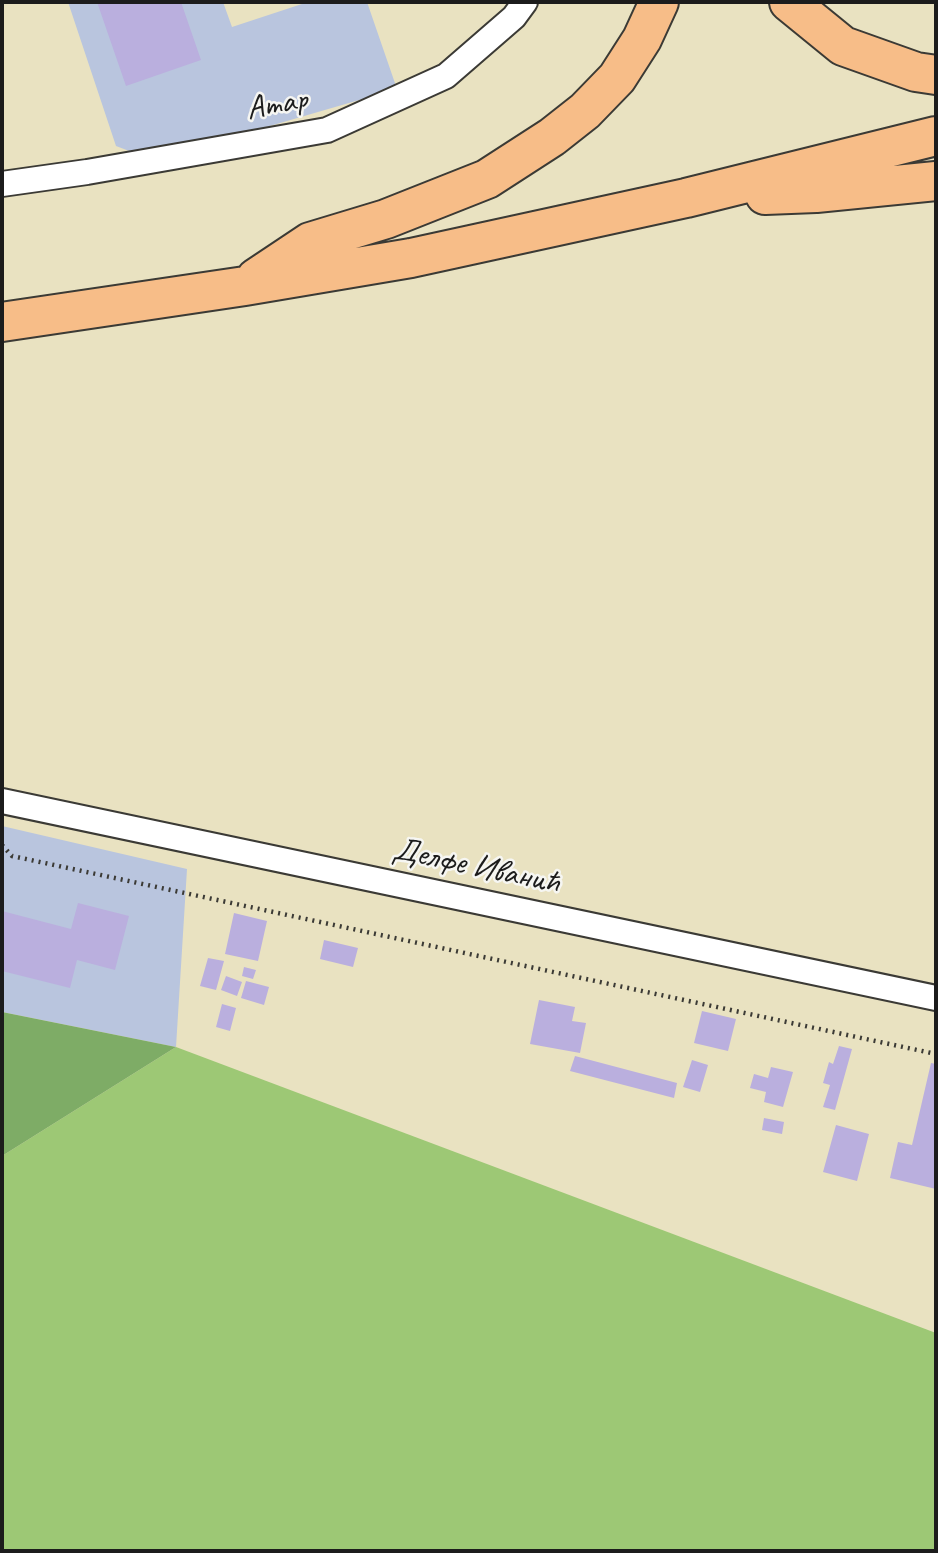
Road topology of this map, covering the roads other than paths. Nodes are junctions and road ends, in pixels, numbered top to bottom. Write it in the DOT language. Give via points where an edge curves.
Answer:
graph roads {
  1 [pos="525,2"];
  2 [pos="659,2"];
  3 [pos="789,2"];
  4 [pos="936,75"];
  5 [pos="936,136"];
  6 [pos="936,181"];
  7 [pos="2,184"];
  8 [pos="686,198"];
  9 [pos="245,286"];
  10 [pos="2,322"];
  11 [pos="2,801"];
  12 [pos="936,998"];
  1 -- 7 [label="street, Атар" via="446,76 327,130"];
  2 -- 9 [label="main road" via="617,78 552,136 486,178 386,219 310,242"];
  3 -- 4 [label="main road" via="843,46"];
  5 -- 8 [label="main road"];
  6 -- 8 [label="main road" via="816,193"];
  8 -- 9 [label="main road" via="411,258"];
  9 -- 10 [label="main road"];
  11 -- 12 [label="street, Делфе Иванић"];
}
